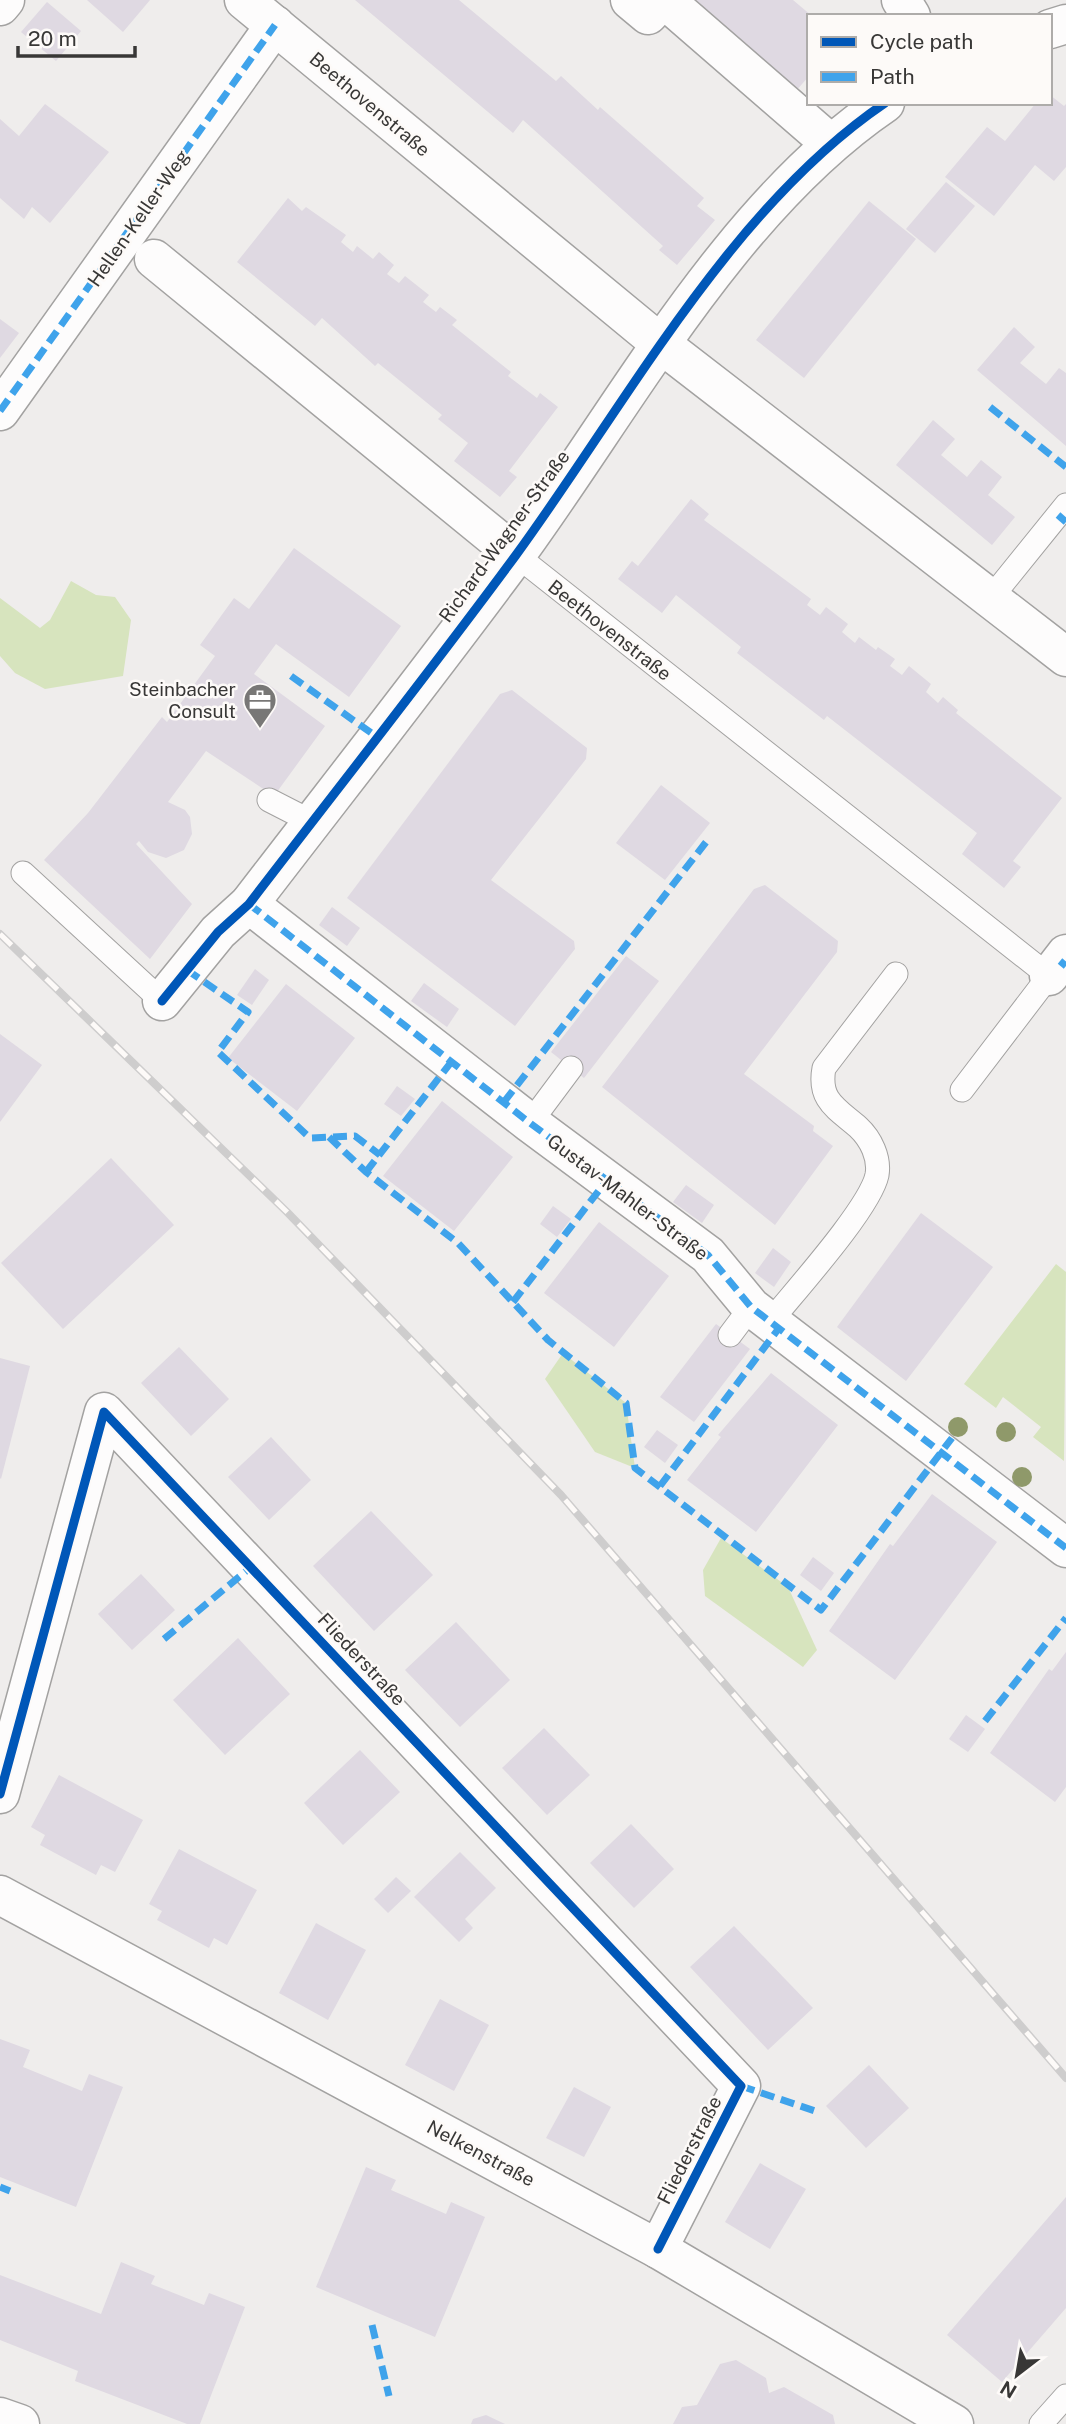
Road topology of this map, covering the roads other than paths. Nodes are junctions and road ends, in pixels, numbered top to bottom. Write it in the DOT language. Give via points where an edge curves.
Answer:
graph roads {
  1 [pos="5,0"];
  2 [pos="244,0"];
  3 [pos="630,0"];
  4 [pos="663,0"];
  5 [pos="0,6"];
  6 [pos="275,25"];
  7 [pos="882,105"];
  8 [pos="831,144"];
  9 [pos="154,259"];
  10 [pos="661,344"];
  11 [pos="0,411"];
  12 [pos="1066,505"];
  13 [pos="516,555"];
  14 [pos="990,599"];
  15 [pos="1066,657"];
  16 [pos="269,800"];
  17 [pos="312,822"];
  18 [pos="23,873"];
  19 [pos="249,904"];
  20 [pos="1057,965"];
  21 [pos="896,974"];
  22 [pos="162,1001"];
  23 [pos="571,1068"];
  24 [pos="962,1090"];
  25 [pos="530,1123"];
  26 [pos="750,1321"];
  27 [pos="1066,1548"];
  28 [pos="0,1794"];
  29 [pos="0,1895"];
  30 [pos="658,2249"];
  31 [pos="1066,2396"];
  32 [pos="0,2417"];
  33 [pos="20,2424"];
  34 [pos="954,2424"];
  35 [pos="1041,2424"];
  1 -- 5 [label="street"];
  2 -- 6 [label="street, Beethovenstraße"];
  3 -- 4 [label="street" via="648,15"];
  4 -- 8 [label="street"];
  6 -- 10 [label="street, Beethovenstraße"];
  6 -- 11 [label="street, Hellen-Keller-Weg"];
  7 -- 8 [label="street, Richard-Wagner-Straße"];
  8 -- 10 [label="street, Richard-Wagner-Straße" via="749,230"];
  9 -- 13 [label="street, Beethovenstraße"];
  10 -- 13 [label="street, Richard-Wagner-Straße"];
  10 -- 14 [label="street, Beethovenstraße"];
  12 -- 14 [label="lane"];
  13 -- 17 [label="street, Richard-Wagner-Straße"];
  13 -- 20 [label="lane, Beethovenstraße"];
  14 -- 15 [label="street, Beethovenstraße"];
  16 -- 17 [label="lane"];
  17 -- 19 [label="street, Richard-Wagner-Straße"];
  18 -- 22 [label="lane"];
  19 -- 22 [label="street, Richard-Wagner-Straße" via="218,932"];
  19 -- 25 [label="street, Gustav-Mahler-Straße"];
  20 -- 24 [label="lane"];
  21 -- 26 [label="lane" via="824,1068 821,1087 874,1149 877,1173 868,1198"];
  23 -- 25 [label="lane"];
  25 -- 26 [label="street, Gustav-Mahler-Straße" via="708,1255"];
  26 -- 27 [label="street, Gustav-Mahler-Straße"];
  28 -- 30 [label="street, Fliederstraße" via="104,1412 741,2085"];
  29 -- 30 [label="street, Nelkenstraße"];
  30 -- 34 [label="street, Nelkenstraße"];
  31 -- 35 [label="lane"];
  32 -- 33 [label="street"];
}
